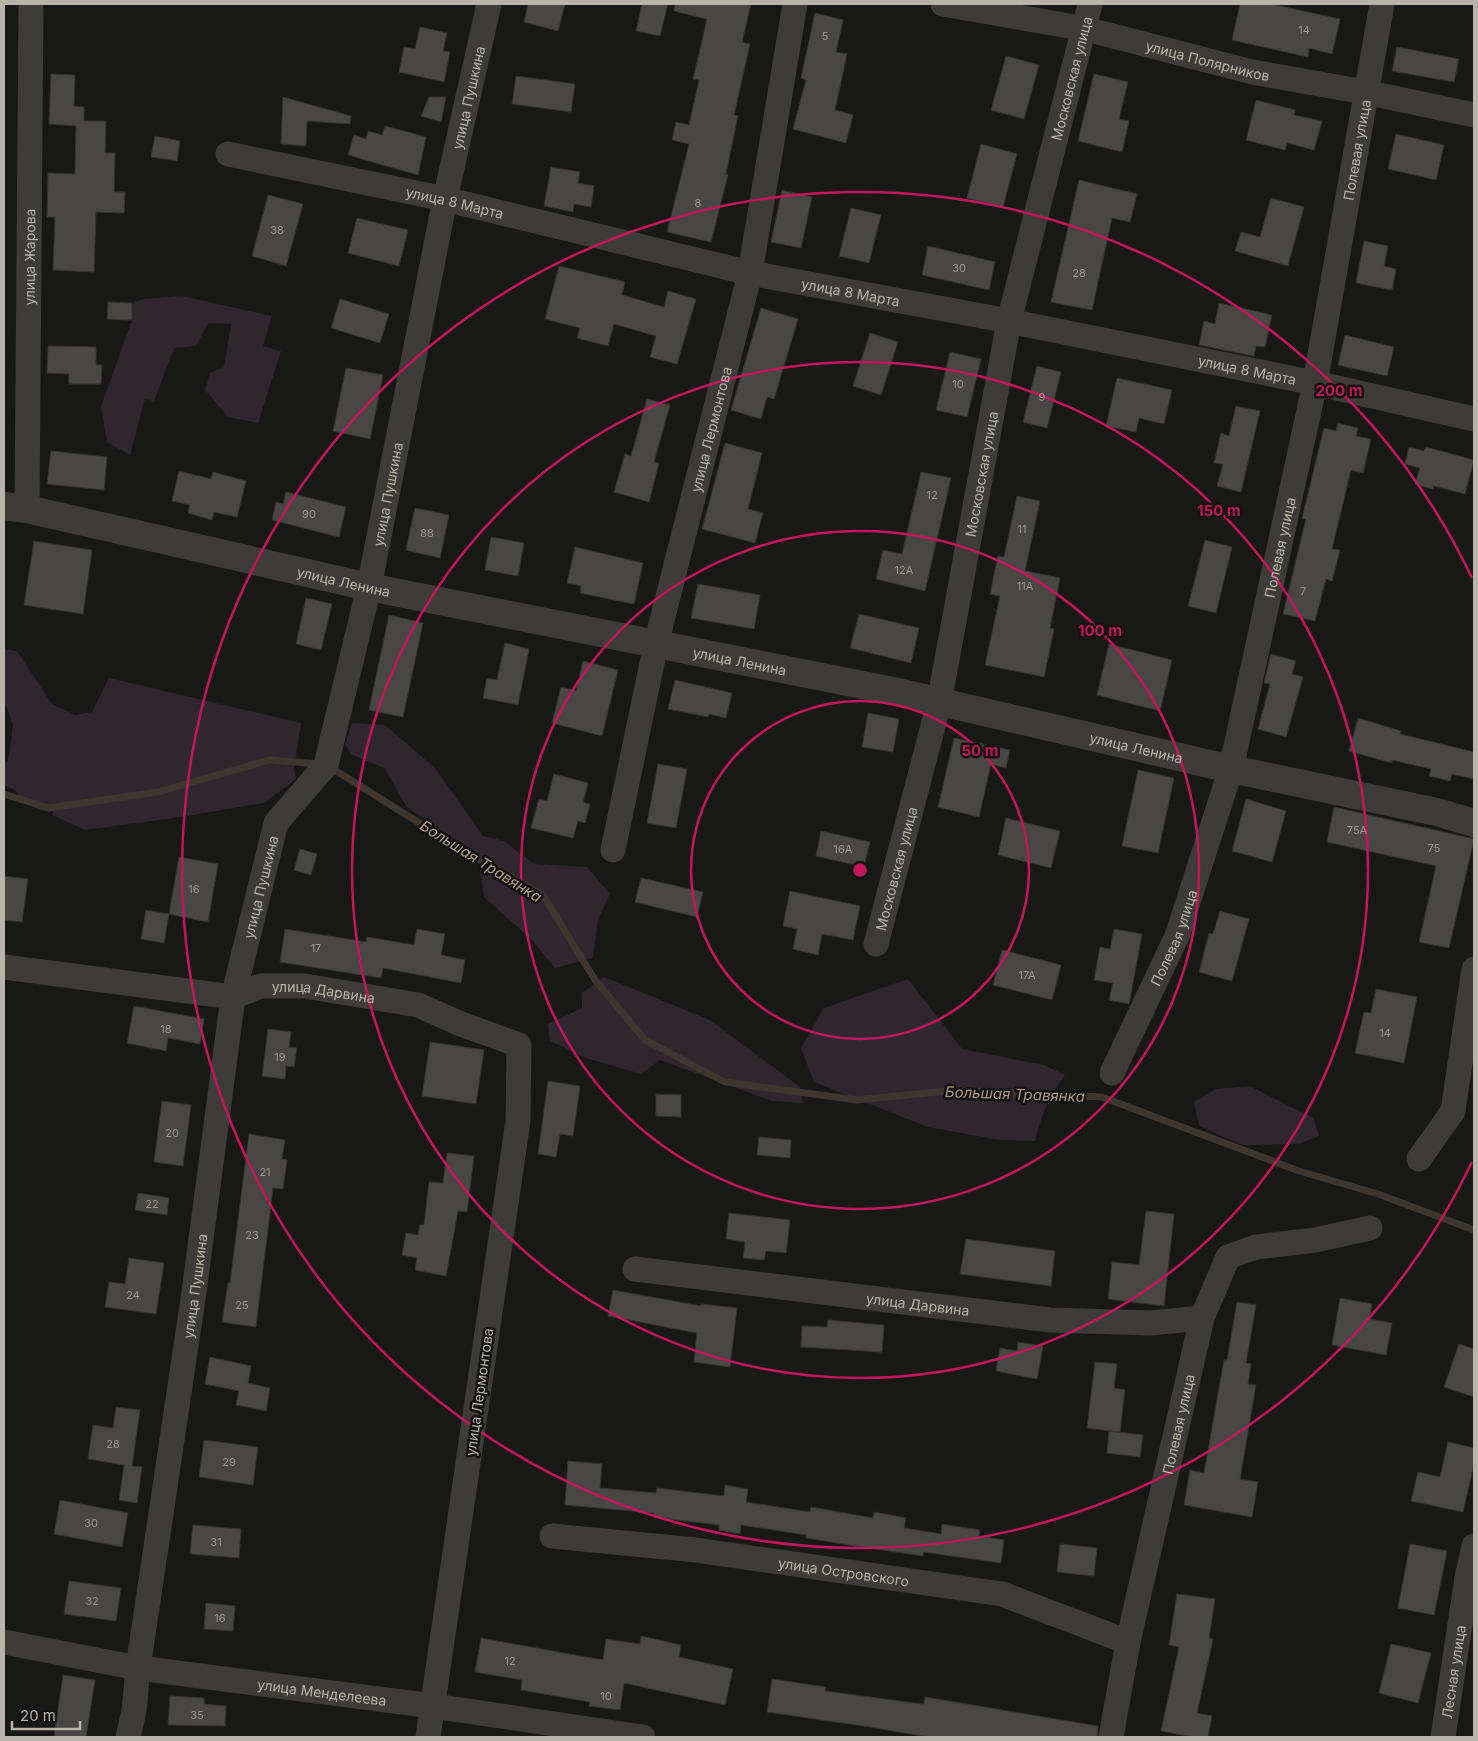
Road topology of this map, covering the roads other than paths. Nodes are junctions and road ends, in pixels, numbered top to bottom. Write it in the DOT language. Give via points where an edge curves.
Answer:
graph roads {
  1 [pos="31,4"];
  2 [pos="489,4"];
  3 [pos="795,4"];
  4 [pos="943,4"];
  5 [pos="1090,4"];
  6 [pos="1382,4"];
  7 [pos="1086,29"];
  8 [pos="1365,92"];
  9 [pos="1474,115"];
  10 [pos="228,154"];
  11 [pos="445,200"];
  12 [pos="750,273"];
  13 [pos="1009,321"];
  14 [pos="1315,382"];
  15 [pos="1474,419"];
  16 [pos="15,508"];
  17 [pos="369,587"];
  18 [pos="656,644"];
  19 [pos="939,703"];
  20 [pos="1231,769"];
  21 [pos="1474,823"];
  22 [pos="613,850"];
  23 [pos="876,944"];
  24 [pos="4,967"];
  25 [pos="1474,969"];
  26 [pos="233,997"];
  27 [pos="519,1045"];
  28 [pos="1112,1073"];
  29 [pos="1419,1158"];
  30 [pos="1370,1228"];
  31 [pos="635,1269"];
  32 [pos="1202,1318"];
  33 [pos="552,1536"];
  34 [pos="1474,1546"];
  35 [pos="4,1642"];
  36 [pos="1128,1642"];
  37 [pos="138,1668"];
  38 [pos="432,1706"];
  39 [pos="128,1737"];
  40 [pos="428,1737"];
  41 [pos="643,1737"];
  42 [pos="1111,1737"];
  43 [pos="1443,1737"];
  1 -- 16 [label="street, улица Жарова"];
  2 -- 11 [label="street, улица Пушкина"];
  3 -- 12 [label="street, улица Лермонтова"];
  4 -- 7 [label="street, улица Полярников"];
  5 -- 7 [label="street, Московская улица"];
  6 -- 8 [label="street, Полевая улица"];
  7 -- 8 [label="street, улица Полярников" via="1252,72"];
  7 -- 13 [label="street, Московская улица"];
  8 -- 9 [label="street, улица Полярников"];
  8 -- 14 [label="street, Полевая улица"];
  10 -- 11 [label="street, улица 8 Марта"];
  11 -- 12 [label="street, улица 8 Марта"];
  11 -- 17 [label="street, улица Пушкина"];
  12 -- 13 [label="street, улица 8 Марта"];
  12 -- 18 [label="street, улица Лермонтова"];
  13 -- 14 [label="street, улица 8 Марта"];
  13 -- 19 [label="street, Московская улица"];
  14 -- 15 [label="street, улица 8 Марта"];
  14 -- 20 [label="street, Полевая улица"];
  16 -- 17 [label="street, улица Ленина"];
  17 -- 18 [label="street, улица Ленина"];
  17 -- 26 [label="street, улица Пушкина" via="326,764 276,823"];
  18 -- 19 [label="street, улица Ленина" via="894,691"];
  18 -- 22 [label="street, улица Лермонтова"];
  19 -- 20 [label="street, улица Ленина"];
  19 -- 23 [label="street, Московская улица"];
  20 -- 21 [label="street, улица Ленина"];
  20 -- 28 [label="street, Полевая улица" via="1178,936"];
  24 -- 26 [label="street, улица Дарвина"];
  25 -- 29 [label="street" via="1453,1111"];
  26 -- 27 [label="street, улица Дарвина" via="260,986 305,986 418,1005"];
  26 -- 37 [label="street, улица Пушкина" via="191,1312"];
  27 -- 38 [label="street, улица Лермонтова" via="518,1121"];
  30 -- 32 [label="street, Полевая улица" via="1315,1240 1256,1247 1228,1257"];
  31 -- 32 [label="street, улица Дарвина" via="1050,1320 1150,1323"];
  32 -- 36 [label="street, Полевая улица"];
  33 -- 36 [label="street, улица Островского" via="696,1550 1002,1594"];
  34 -- 43 [label="street, Лесная улица"];
  35 -- 37 [label="street, улица Менделеева"];
  36 -- 42 [label="street, Полевая улица"];
  37 -- 38 [label="street, улица Менделеева"];
  37 -- 39 [label="street, улица Пушкина"];
  38 -- 40 [label="street, улица Лермонтова"];
  38 -- 41 [label="street, улица Менделеева"];
}
